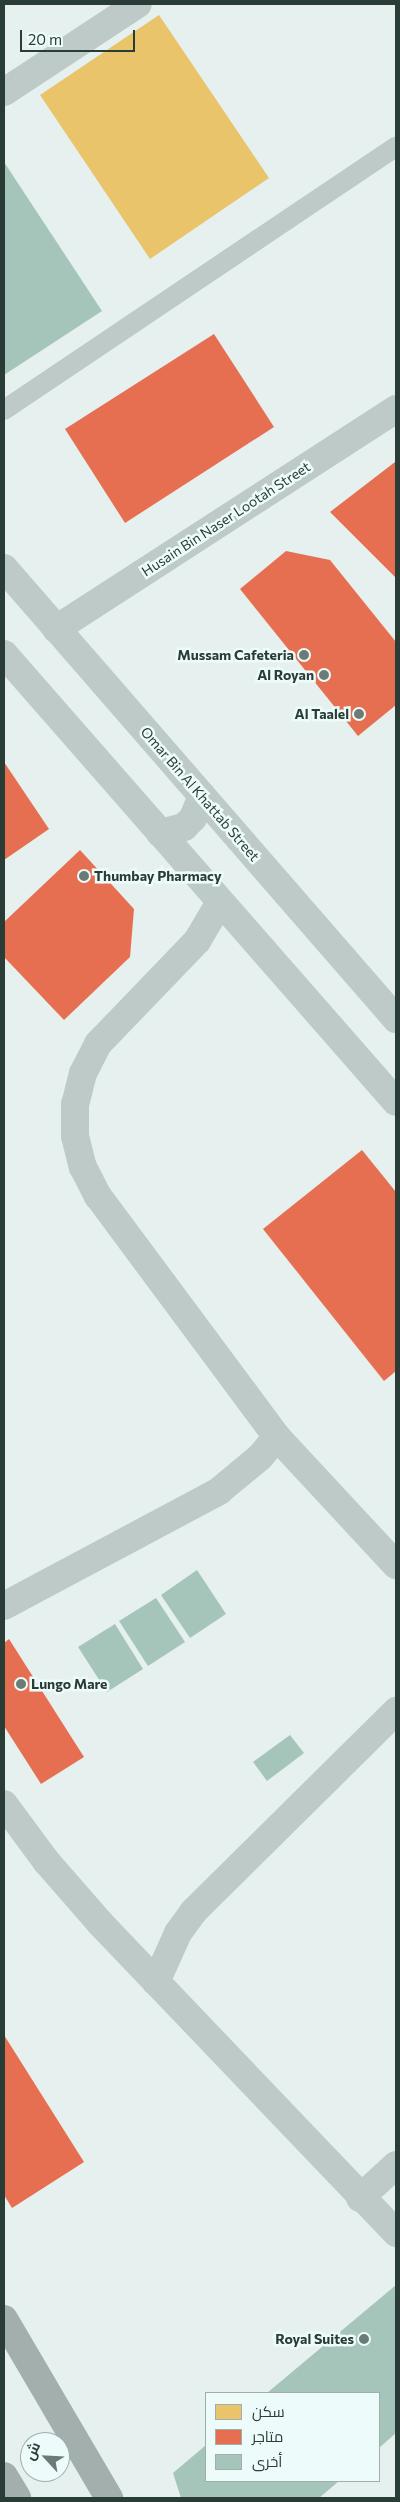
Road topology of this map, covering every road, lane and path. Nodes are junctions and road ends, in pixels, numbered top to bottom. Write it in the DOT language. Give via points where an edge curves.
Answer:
graph roads {
  1 [pos="138,4"];
  2 [pos="4,92"];
  3 [pos="396,147"];
  4 [pos="396,409"];
  5 [pos="4,410"];
  6 [pos="4,568"];
  7 [pos="56,629"];
  8 [pos="4,654"];
  9 [pos="202,796"];
  10 [pos="160,833"];
  11 [pos="220,902"];
  12 [pos="396,1019"];
  13 [pos="396,1102"];
  14 [pos="277,1437"];
  15 [pos="396,1565"];
  16 [pos="4,1606"];
  17 [pos="396,1712"];
  18 [pos="4,1804"];
  19 [pos="156,1982"];
  20 [pos="396,2165"];
  21 [pos="360,2198"];
  22 [pos="396,2232"];
  23 [pos="4,2319"];
  24 [pos="4,2476"];
  25 [pos="17,2498"];
  26 [pos="109,2498"];
  1 -- 2 [label="street"];
  3 -- 5 [label="lane"];
  4 -- 7 [label="street, Husain Bin Naser Lootah Street"];
  6 -- 7 [label="street, Omar Bin Al Khattab Street"];
  7 -- 9 [label="street, Omar Bin Al Khattab Street"];
  8 -- 10 [label="street"];
  9 -- 10 [label="street" via="193,818 184,827"];
  9 -- 12 [label="street, Omar Bin Al Khattab Street"];
  10 -- 11 [label="street"];
  11 -- 13 [label="street"];
  11 -- 14 [label="street" via="182,959 98,1044 83,1073 76,1104 75,1136 83,1167 98,1196"];
  14 -- 15 [label="street"];
  14 -- 16 [label="street" via="260,1457 219,1491"];
  17 -- 19 [label="street" via="194,1912 174,1941"];
  18 -- 19 [label="street" via="52,1868"];
  19 -- 21 [label="street"];
  20 -- 21 [label="street"];
  21 -- 22 [label="street"];
  23 -- 26 [label="main road"];
  24 -- 25 [label="main road"];
}
